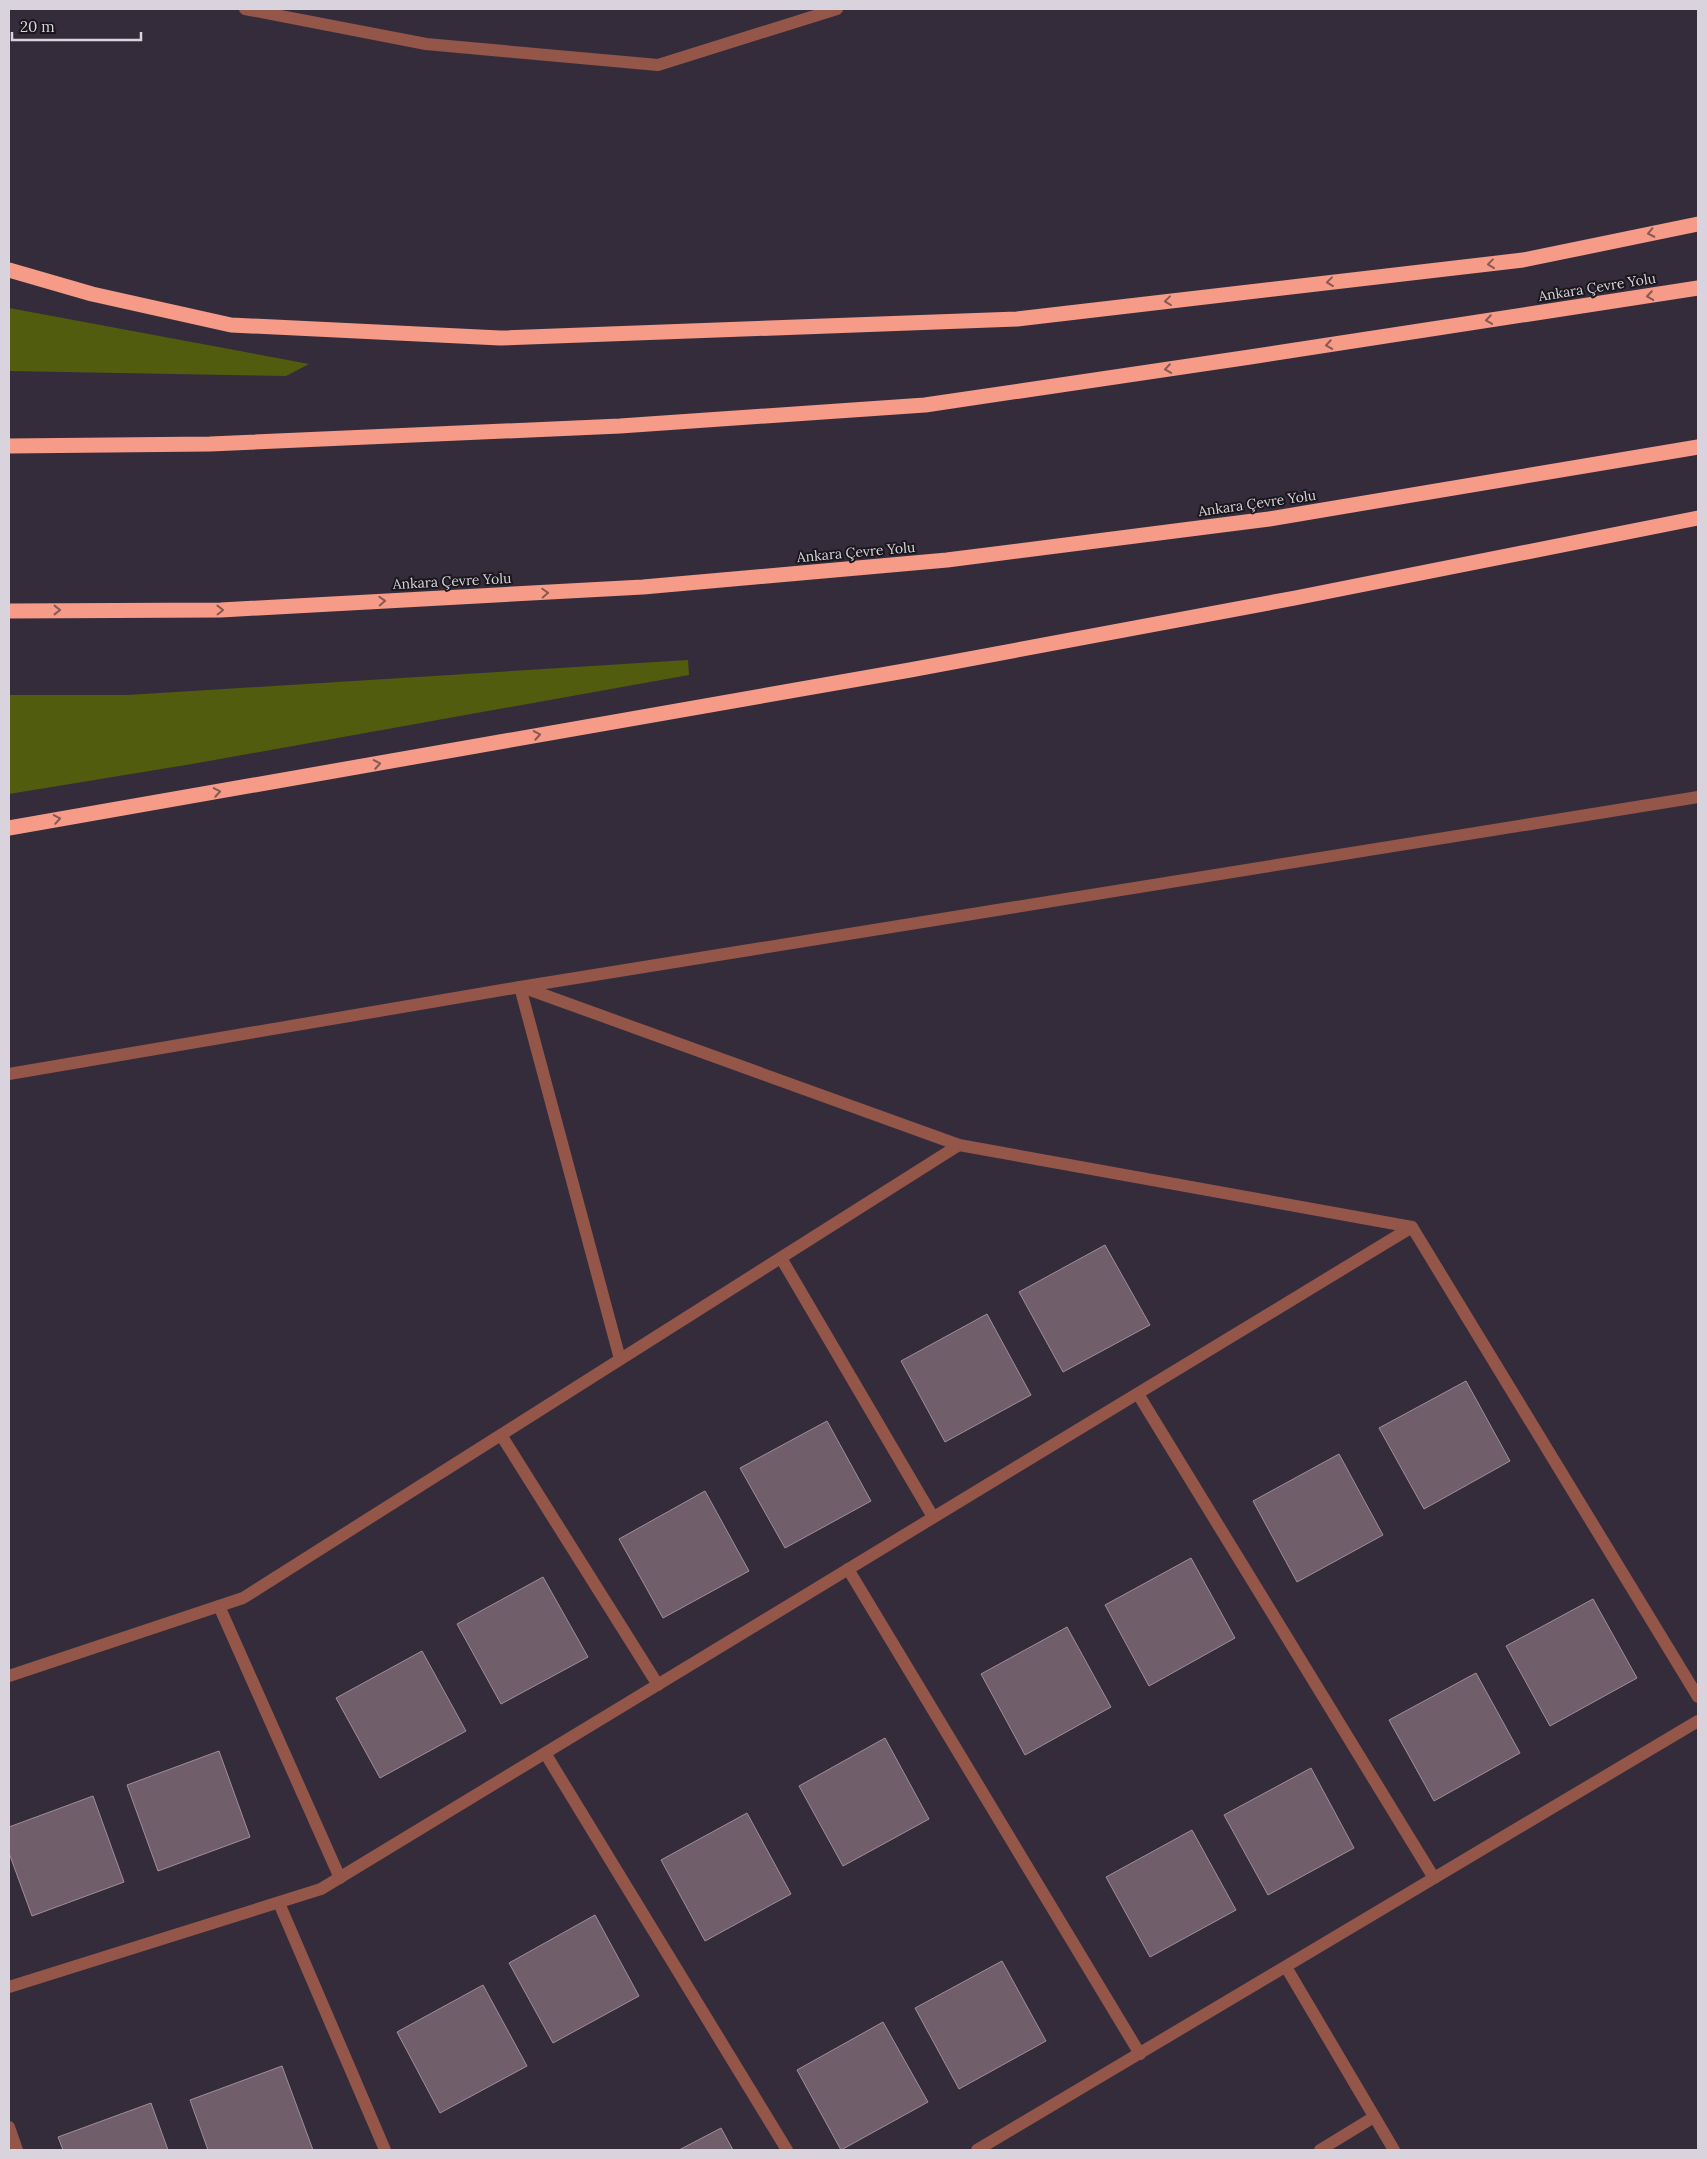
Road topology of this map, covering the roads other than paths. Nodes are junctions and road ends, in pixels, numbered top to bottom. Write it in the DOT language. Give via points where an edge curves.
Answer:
graph roads {
  1 [pos="245,9"];
  2 [pos="837,9"];
  3 [pos="1698,224"];
  4 [pos="9,270"];
  5 [pos="1698,288"];
  6 [pos="9,446"];
  7 [pos="1698,447"];
  8 [pos="1698,518"];
  9 [pos="9,610"];
  10 [pos="1698,797"];
  11 [pos="9,828"];
  12 [pos="520,987"];
  13 [pos="9,1074"];
  14 [pos="960,1145"];
  15 [pos="1412,1227"];
  16 [pos="781,1258"];
  17 [pos="620,1359"];
  18 [pos="1138,1394"];
  19 [pos="500,1435"];
  20 [pos="934,1517"];
  21 [pos="848,1569"];
  22 [pos="219,1606"];
  23 [pos="9,1676"];
  24 [pos="658,1685"];
  25 [pos="1698,1697"];
  26 [pos="1698,1721"];
  27 [pos="545,1753"];
  28 [pos="340,1878"];
  29 [pos="1434,1878"];
  30 [pos="279,1903"];
  31 [pos="1286,1967"];
  32 [pos="9,1987"];
  33 [pos="1140,2054"];
  34 [pos="1374,2116"];
  35 [pos="9,2127"];
  36 [pos="17,2150"];
  37 [pos="385,2150"];
  38 [pos="786,2150"];
  39 [pos="977,2150"];
  40 [pos="1320,2150"];
  41 [pos="1394,2150"];
  1 -- 2 [label="street" via="426,44 658,65"];
  3 -- 4 [label="highway, one-way" via="1523,260 1017,319 500,338 231,325 92,294"];
  5 -- 6 [label="highway, Ankara Çevre Yolu, one-way" via="925,405 620,426 210,444"];
  9 -- 7 [label="highway, Ankara Çevre Yolu, one-way" via="231,610 643,587 947,560 1269,519"];
  11 -- 8 [label="highway, one-way" via="920,668"];
  10 -- 12 [label="street"];
  12 -- 13 [label="street"];
  12 -- 14 [label="street"];
  12 -- 17 [label="street"];
  14 -- 15 [label="street"];
  14 -- 16 [label="street"];
  15 -- 18 [label="street"];
  15 -- 25 [label="street"];
  16 -- 17 [label="street"];
  16 -- 20 [label="street"];
  17 -- 19 [label="street"];
  18 -- 20 [label="street"];
  18 -- 29 [label="street"];
  19 -- 22 [label="street" via="243,1598"];
  19 -- 24 [label="street"];
  20 -- 21 [label="street"];
  21 -- 24 [label="street"];
  21 -- 33 [label="street"];
  22 -- 23 [label="street"];
  22 -- 28 [label="street"];
  24 -- 27 [label="street"];
  26 -- 29 [label="street"];
  27 -- 28 [label="street"];
  27 -- 38 [label="street"];
  28 -- 30 [label="street" via="321,1889"];
  29 -- 31 [label="street"];
  30 -- 32 [label="street"];
  30 -- 37 [label="street"];
  31 -- 33 [label="street"];
  31 -- 34 [label="street"];
  33 -- 39 [label="street"];
  34 -- 40 [label="street"];
  34 -- 41 [label="street"];
  35 -- 36 [label="street"];
}
